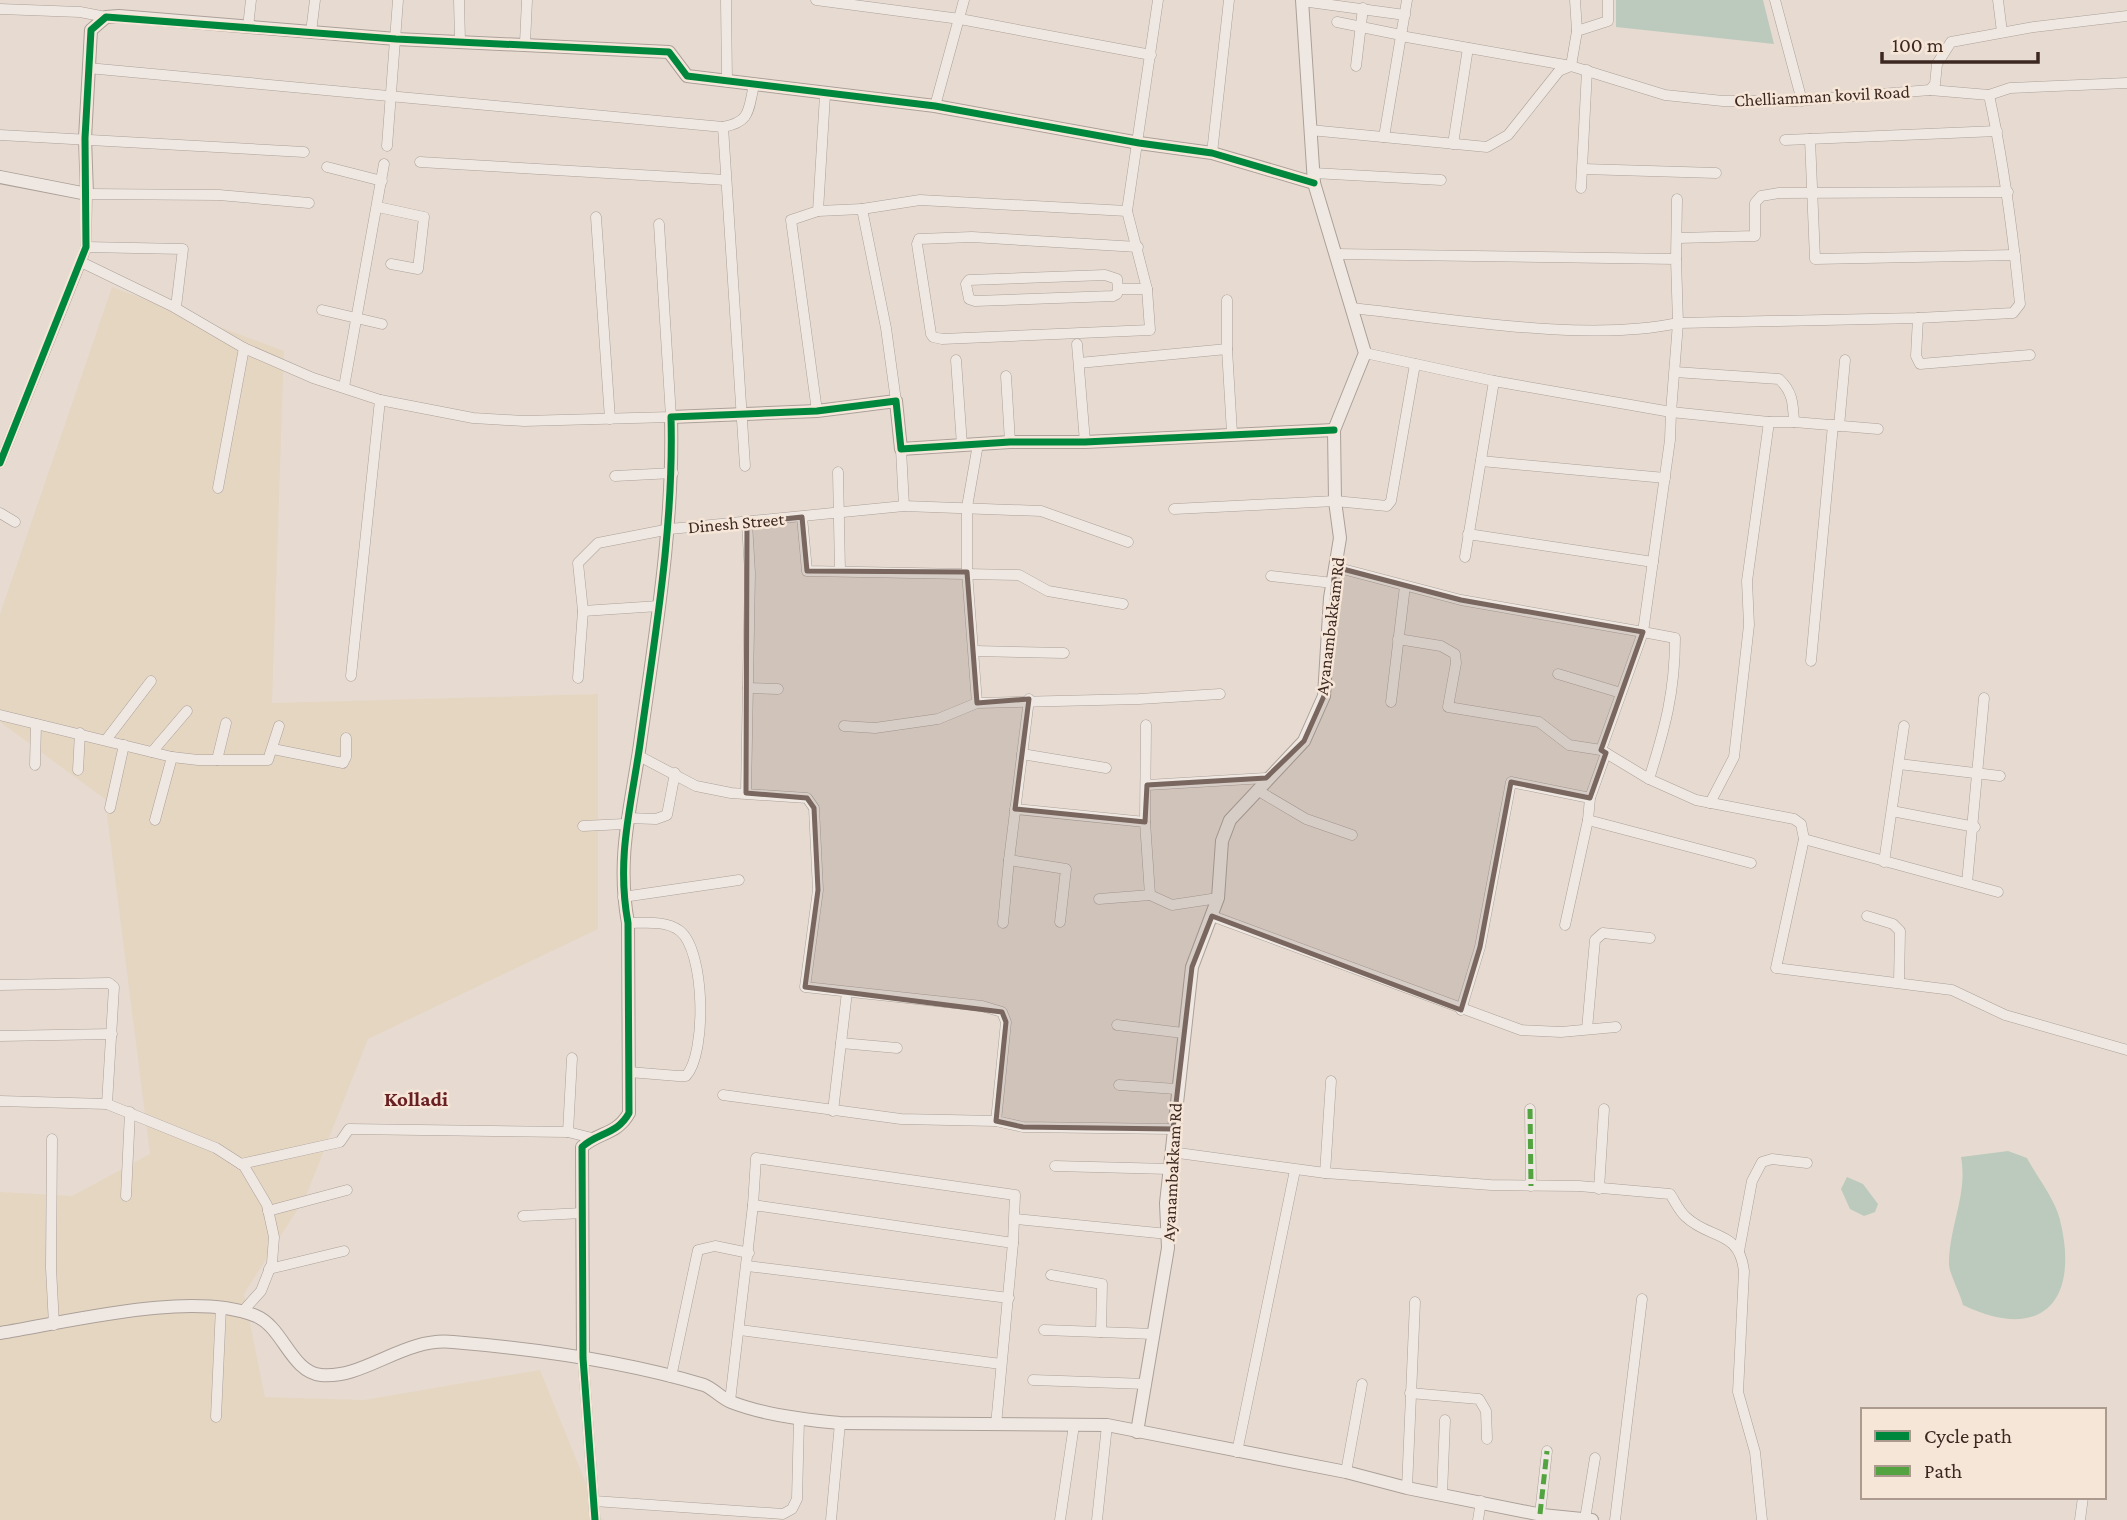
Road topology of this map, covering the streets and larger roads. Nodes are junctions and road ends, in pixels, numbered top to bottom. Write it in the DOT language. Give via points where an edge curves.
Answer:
graph roads {
  1 [pos="251,0"];
  2 [pos="315,0"];
  3 [pos="398,0"];
  4 [pos="459,0"];
  5 [pos="527,0"];
  6 [pos="726,0"];
  7 [pos="816,0"];
  8 [pos="964,0"];
  9 [pos="1158,0"];
  10 [pos="1229,0"];
  11 [pos="1302,0"];
  12 [pos="1407,0"];
  13 [pos="1575,0"];
  14 [pos="1608,0"];
  15 [pos="1775,0"];
  16 [pos="1998,0"];
  17 [pos="1363,8"];
  18 [pos="0,9"];
  19 [pos="1405,15"];
  20 [pos="2127,16"];
  21 [pos="106,17"];
  22 [pos="960,19"];
  23 [pos="1337,22"];
  24 [pos="1362,26"];
  25 [pos="248,27"];
  26 [pos="1577,31"];
  27 [pos="311,32"];
  28 [pos="2002,32"];
  29 [pos="1401,36"];
  30 [pos="396,39"];
  31 [pos="460,41"];
  32 [pos="525,43"];
  33 [pos="1468,48"];
  34 [pos="1151,55"];
  35 [pos="1356,66"];
  36 [pos="1571,66"];
  37 [pos="88,68"];
  38 [pos="1587,70"];
  39 [pos="727,82"];
  40 [pos="2127,83"];
  41 [pos="754,85"];
  42 [pos="1930,90"];
  43 [pos="391,95"];
  44 [pos="825,95"];
  45 [pos="1989,95"];
  46 [pos="1802,101"];
  47 [pos="935,106"];
  48 [pos="723,127"];
  49 [pos="1310,130"];
  50 [pos="1997,131"];
  51 [pos="0,135"];
  52 [pos="1384,137"];
  53 [pos="85,138"];
  54 [pos="1810,139"];
  55 [pos="1785,140"];
  56 [pos="1139,143"];
  57 [pos="1453,144"];
  58 [pos="387,146"];
  59 [pos="304,152"];
  60 [pos="1212,153"];
  61 [pos="420,162"];
  62 [pos="384,164"];
  63 [pos="327,167"];
  64 [pos="1583,169"];
  65 [pos="1716,173"];
  66 [pos="0,177"];
  67 [pos="1313,178"];
  68 [pos="726,180"];
  69 [pos="1441,180"];
  70 [pos="382,181"];
  71 [pos="1581,188"];
  72 [pos="2008,192"];
  73 [pos="87,194"];
  74 [pos="1812,194"];
  75 [pos="1677,199"];
  76 [pos="309,203"];
  77 [pos="378,207"];
  78 [pos="862,209"];
  79 [pos="818,211"];
  80 [pos="1127,211"];
  81 [pos="596,217"];
  82 [pos="659,224"];
  83 [pos="1678,238"];
  84 [pos="86,247"];
  85 [pos="1138,247"];
  86 [pos="1335,254"];
  87 [pos="2015,255"];
  88 [pos="1676,258"];
  89 [pos="81,262"];
  90 [pos="391,264"];
  91 [pos="1118,289"];
  92 [pos="1147,289"];
  93 [pos="1227,300"];
  94 [pos="176,307"];
  95 [pos="1351,308"];
  96 [pos="322,310"];
  97 [pos="358,318"];
  98 [pos="1918,318"];
  99 [pos="1678,323"];
  100 [pos="382,324"];
  101 [pos="1077,344"];
  102 [pos="244,348"];
  103 [pos="1227,349"];
  104 [pos="1365,353"];
  105 [pos="2030,355"];
  106 [pos="956,360"];
  107 [pos="1845,360"];
  108 [pos="1079,363"];
  109 [pos="1415,364"];
  110 [pos="1675,373"];
  111 [pos="1006,376"];
  112 [pos="1494,381"];
  113 [pos="344,387"];
  114 [pos="380,400"];
  115 [pos="896,401"];
  116 [pos="817,411"];
  117 [pos="1671,412"];
  118 [pos="742,414"];
  119 [pos="671,417"];
  120 [pos="610,419"];
  121 [pos="1769,422"];
  122 [pos="1794,422"];
  123 [pos="1836,425"];
  124 [pos="1878,429"];
  125 [pos="1334,430"];
  126 [pos="1232,433"];
  127 [pos="1010,442"];
  128 [pos="1086,442"];
  129 [pos="978,444"];
  130 [pos="962,446"];
  131 [pos="901,449"];
  132 [pos="1481,461"];
  133 [pos="0,463"];
  134 [pos="745,466"];
  135 [pos="838,472"];
  136 [pos="673,473"];
  137 [pos="615,476"];
  138 [pos="1665,478"];
  139 [pos="218,488"];
  140 [pos="1335,500"];
  141 [pos="904,506"];
  142 [pos="967,506"];
  143 [pos="1174,509"];
  144 [pos="840,512"];
  145 [pos="0,513"];
  146 [pos="802,517"];
  147 [pos="15,522"];
  148 [pos="747,523"];
  149 [pos="670,529"];
  150 [pos="1468,534"];
  151 [pos="1128,542"];
  152 [pos="1465,557"];
  153 [pos="1653,562"];
  154 [pos="1335,567"];
  155 [pos="839,571"];
  156 [pos="967,572"];
  157 [pos="1271,576"];
  158 [pos="1333,583"];
  159 [pos="1405,586"];
  160 [pos="1124,604"];
  161 [pos="659,606"];
  162 [pos="583,611"];
  163 [pos="1643,632"];
  164 [pos="1398,639"];
  165 [pos="975,651"];
  166 [pos="1064,653"];
  167 [pos="1811,661"];
  168 [pos="1558,674"];
  169 [pos="351,676"];
  170 [pos="578,678"];
  171 [pos="151,681"];
  172 [pos="748,688"];
  173 [pos="778,689"];
  174 [pos="1621,693"];
  175 [pos="1220,694"];
  176 [pos="1984,698"];
  177 [pos="1029,699"];
  178 [pos="977,702"];
  179 [pos="1391,702"];
  180 [pos="187,711"];
  181 [pos="0,715"];
  182 [pos="226,723"];
  183 [pos="36,724"];
  184 [pos="1146,724"];
  185 [pos="279,726"];
  186 [pos="844,726"];
  187 [pos="1903,726"];
  188 [pos="80,733"];
  189 [pos="346,738"];
  190 [pos="106,740"];
  191 [pos="124,745"];
  192 [pos="273,749"];
  193 [pos="152,752"];
  194 [pos="1604,752"];
  195 [pos="1022,754"];
  196 [pos="639,756"];
  197 [pos="172,757"];
  198 [pos="217,761"];
  199 [pos="1899,764"];
  200 [pos="35,765"];
  201 [pos="1106,768"];
  202 [pos="78,770"];
  203 [pos="676,773"];
  204 [pos="1978,775"];
  205 [pos="2000,776"];
  206 [pos="1266,778"];
  207 [pos="1648,779"];
  208 [pos="1147,785"];
  209 [pos="1257,790"];
  210 [pos="746,793"];
  211 [pos="1590,798"];
  212 [pos="1710,803"];
  213 [pos="110,808"];
  214 [pos="1015,808"];
  215 [pos="1892,811"];
  216 [pos="155,820"];
  217 [pos="1588,820"];
  218 [pos="626,821"];
  219 [pos="1145,822"];
  220 [pos="583,826"];
  221 [pos="1975,827"];
  222 [pos="1352,835"];
  223 [pos="1804,839"];
  224 [pos="1009,860"];
  225 [pos="1884,862"];
  226 [pos="1751,863"];
  227 [pos="739,880"];
  228 [pos="1967,883"];
  229 [pos="1998,892"];
  230 [pos="1150,895"];
  231 [pos="623,897"];
  232 [pos="1218,898"];
  233 [pos="1099,899"];
  234 [pos="1212,916"];
  235 [pos="1867,916"];
  236 [pos="1060,922"];
  237 [pos="628,923"];
  238 [pos="1003,923"];
  239 [pos="1565,925"];
  240 [pos="1650,938"];
  241 [pos="1899,983"];
  242 [pos="0,985"];
  243 [pos="847,992"];
  244 [pos="1461,1010"];
  245 [pos="1117,1025"];
  246 [pos="1616,1027"];
  247 [pos="1587,1029"];
  248 [pos="1183,1033"];
  249 [pos="112,1034"];
  250 [pos="0,1036"];
  251 [pos="841,1043"];
  252 [pos="897,1048"];
  253 [pos="2127,1050"];
  254 [pos="572,1058"];
  255 [pos="629,1072"];
  256 [pos="1331,1081"];
  257 [pos="1118,1085"];
  258 [pos="1176,1089"];
  259 [pos="723,1095"];
  260 [pos="0,1101"];
  261 [pos="107,1104"];
  262 [pos="1530,1109"];
  263 [pos="1604,1109"];
  264 [pos="833,1111"];
  265 [pos="130,1112"];
  266 [pos="996,1121"];
  267 [pos="1174,1129"];
  268 [pos="568,1132"];
  269 [pos="592,1138"];
  270 [pos="52,1139"];
  271 [pos="1171,1152"];
  272 [pos="1807,1163"];
  273 [pos="241,1164"];
  274 [pos="1055,1166"];
  275 [pos="1169,1169"];
  276 [pos="1295,1170"];
  277 [pos="1325,1173"];
  278 [pos="1531,1186"];
  279 [pos="1599,1189"];
  280 [pos="347,1190"];
  281 [pos="126,1196"];
  282 [pos="752,1205"];
  283 [pos="268,1211"];
  284 [pos="583,1213"];
  285 [pos="523,1216"];
  286 [pos="1015,1219"];
  287 [pos="1167,1234"];
  288 [pos="1013,1243"];
  289 [pos="344,1251"];
  290 [pos="1740,1251"];
  291 [pos="749,1254"];
  292 [pos="747,1266"];
  293 [pos="269,1269"];
  294 [pos="1051,1275"];
  295 [pos="1009,1298"];
  296 [pos="1642,1299"];
  297 [pos="1415,1302"];
  298 [pos="221,1307"];
  299 [pos="243,1311"];
  300 [pos="54,1325"];
  301 [pos="740,1330"];
  302 [pos="1044,1330"];
  303 [pos="1101,1332"];
  304 [pos="0,1333"];
  305 [pos="1154,1334"];
  306 [pos="583,1358"];
  307 [pos="1001,1363"];
  308 [pos="671,1377"];
  309 [pos="1033,1380"];
  310 [pos="1146,1384"];
  311 [pos="1362,1384"];
  312 [pos="1410,1393"];
  313 [pos="730,1402"];
  314 [pos="216,1417"];
  315 [pos="799,1419"];
  316 [pos="1445,1420"];
  317 [pos="840,1423"];
  318 [pos="996,1425"];
  319 [pos="1073,1425"];
  320 [pos="1107,1425"];
  321 [pos="1137,1432"];
  322 [pos="1487,1439"];
  323 [pos="1547,1451"];
  324 [pos="1237,1452"];
  325 [pos="1595,1458"];
  326 [pos="1346,1472"];
  327 [pos="1407,1488"];
  328 [pos="1442,1494"];
  329 [pos="2083,1499"];
  330 [pos="594,1501"];
  331 [pos="1481,1501"];
  332 [pos="1541,1516"];
  333 [pos="1589,1519"];
  334 [pos="595,1520"];
  335 [pos="831,1520"];
  336 [pos="1060,1520"];
  337 [pos="1097,1520"];
  338 [pos="1478,1520"];
  339 [pos="1615,1520"];
  340 [pos="1762,1520"];
  341 [pos="2080,1520"];
  1 -- 25 [label="street"];
  2 -- 27 [label="street"];
  3 -- 30 [label="street"];
  4 -- 31 [label="street"];
  5 -- 32 [label="street"];
  6 -- 39 [label="street"];
  7 -- 22 [label="street"];
  8 -- 22 [label="street"];
  9 -- 34 [label="street"];
  10 -- 60 [label="street"];
  11 -- 17 [label="street"];
  11 -- 49 [label="street"];
  12 -- 19 [label="street"];
  13 -- 26 [label="street"];
  14 -- 26 [label="street" via="1608,21"];
  15 -- 46 [label="street"];
  16 -- 28 [label="street"];
  17 -- 19 [label="street"];
  17 -- 24 [label="street"];
  18 -- 21 [label="street"];
  19 -- 29 [label="street"];
  20 -- 28 [label="street, Chelliamman kovil Road"];
  21 -- 25 [label="street"];
  21 -- 37 [label="street" via="91,30"];
  22 -- 34 [label="street"];
  22 -- 47 [label="street"];
  23 -- 24 [label="street, Chelliamman kovil Road"];
  24 -- 29 [label="street, Chelliamman kovil Road"];
  24 -- 35 [label="street"];
  25 -- 27 [label="street"];
  26 -- 36 [label="street"];
  27 -- 30 [label="street"];
  28 -- 42 [label="street, Chelliamman kovil Road" via="1951,42 1937,64"];
  29 -- 33 [label="street, Chelliamman kovil Road"];
  29 -- 52 [label="street"];
  30 -- 31 [label="street"];
  30 -- 43 [label="street"];
  31 -- 32 [label="street"];
  32 -- 39 [label="street" via="669,52 687,76"];
  33 -- 36 [label="street, Chelliamman kovil Road"];
  33 -- 57 [label="street"];
  34 -- 56 [label="street"];
  36 -- 38 [label="street, Chelliamman kovil Road"];
  36 -- 57 [label="street" via="1559,71 1508,135 1487,147"];
  37 -- 43 [label="street"];
  37 -- 53 [label="street"];
  38 -- 46 [label="street, Chelliamman kovil Road" via="1665,95"];
  38 -- 64 [label="street"];
  39 -- 41 [label="street"];
  40 -- 45 [label="street" via="2010,88"];
  41 -- 44 [label="street"];
  41 -- 48 [label="street" via="747,116 739,124"];
  42 -- 45 [label="street"];
  42 -- 46 [label="street, Chelliamman kovil Road"];
  43 -- 48 [label="street"];
  43 -- 58 [label="street"];
  44 -- 47 [label="street"];
  44 -- 79 [label="street"];
  45 -- 50 [label="street"];
  47 -- 56 [label="street"];
  48 -- 68 [label="street"];
  49 -- 52 [label="street"];
  49 -- 67 [label="street"];
  50 -- 54 [label="street"];
  50 -- 72 [label="street"];
  51 -- 53 [label="street"];
  52 -- 57 [label="street"];
  53 -- 59 [label="street"];
  53 -- 73 [label="street"];
  54 -- 55 [label="street"];
  54 -- 74 [label="street"];
  56 -- 60 [label="street"];
  56 -- 80 [label="street"];
  60 -- 67 [label="street"];
  61 -- 68 [label="street"];
  62 -- 70 [label="street"];
  63 -- 70 [label="street"];
  64 -- 65 [label="street"];
  64 -- 71 [label="street"];
  66 -- 73 [label="street"];
  67 -- 69 [label="street"];
  67 -- 86 [label="street"];
  68 -- 118 [label="street"];
  70 -- 77 [label="street"];
  72 -- 74 [label="street"];
  72 -- 87 [label="street"];
  73 -- 76 [label="street" via="219,195"];
  73 -- 84 [label="street"];
  74 -- 83 [label="street" via="1761,196 1755,203 1755,236"];
  74 -- 87 [label="street" via="1815,260"];
  75 -- 83 [label="street"];
  77 -- 90 [label="street" via="424,217 418,269"];
  77 -- 97 [label="street"];
  78 -- 79 [label="street"];
  78 -- 80 [label="street" via="920,200"];
  78 -- 115 [label="street"];
  79 -- 116 [label="street" via="791,220"];
  80 -- 85 [label="street"];
  81 -- 120 [label="street"];
  82 -- 119 [label="street"];
  83 -- 88 [label="street"];
  84 -- 89 [label="street"];
  84 -- 94 [label="street" via="183,249"];
  85 -- 92 [label="street"];
  85 -- 92 [label="street" via="972,237 919,239 917,244 931,334 942,339 1150,330"];
  86 -- 88 [label="street"];
  86 -- 95 [label="street"];
  87 -- 98 [label="street" via="2020,304 2013,313"];
  88 -- 99 [label="street"];
  89 -- 94 [label="street"];
  89 -- 133 [label="street"];
  91 -- 91 [label="street" via="1113,296 975,301 969,299 966,284 969,280 1105,275 1117,279"];
  91 -- 92 [label="street"];
  93 -- 103 [label="street"];
  94 -- 102 [label="street"];
  95 -- 99 [label="street" via="1549,328 1647,329"];
  95 -- 104 [label="street"];
  96 -- 97 [label="street"];
  97 -- 100 [label="street"];
  97 -- 113 [label="street"];
  98 -- 99 [label="street"];
  98 -- 105 [label="street" via="1916,362 1920,364"];
  99 -- 110 [label="street"];
  101 -- 108 [label="street"];
  102 -- 113 [label="street" via="313,379"];
  102 -- 139 [label="street"];
  103 -- 108 [label="street"];
  103 -- 126 [label="street"];
  104 -- 109 [label="street"];
  104 -- 125 [label="street, Ayanambakkam Rd"];
  106 -- 130 [label="street"];
  107 -- 123 [label="street"];
  108 -- 128 [label="street"];
  109 -- 112 [label="street"];
  109 -- 140 [label="street" via="1391,501 1381,508"];
  110 -- 117 [label="street"];
  110 -- 122 [label="street" via="1779,379 1793,400"];
  111 -- 127 [label="street"];
  112 -- 117 [label="street"];
  112 -- 132 [label="street"];
  113 -- 114 [label="street"];
  114 -- 120 [label="street" via="473,418"];
  114 -- 169 [label="street"];
  115 -- 116 [label="street"];
  115 -- 131 [label="street"];
  116 -- 118 [label="street"];
  117 -- 121 [label="street"];
  117 -- 138 [label="street"];
  118 -- 119 [label="street"];
  118 -- 134 [label="street"];
  119 -- 120 [label="street"];
  119 -- 136 [label="street"];
  121 -- 122 [label="street"];
  121 -- 212 [label="street" via="1747,581 1749,625 1734,757"];
  122 -- 123 [label="street"];
  123 -- 124 [label="street"];
  123 -- 167 [label="street"];
  125 -- 126 [label="street"];
  125 -- 140 [label="street, Ayanambakkam Rd"];
  126 -- 128 [label="street"];
  127 -- 128 [label="street"];
  127 -- 129 [label="street"];
  129 -- 130 [label="street"];
  129 -- 142 [label="street"];
  130 -- 131 [label="street"];
  131 -- 141 [label="street"];
  132 -- 138 [label="street"];
  132 -- 150 [label="street"];
  135 -- 144 [label="street"];
  136 -- 137 [label="street"];
  136 -- 149 [label="street"];
  138 -- 153 [label="street"];
  140 -- 143 [label="street"];
  140 -- 154 [label="street, Ayanambakkam Rd" via="1340,538"];
  141 -- 142 [label="street, Dinesh Street"];
  141 -- 144 [label="street, Dinesh Street"];
  142 -- 151 [label="street, Dinesh Street" via="1041,511"];
  142 -- 156 [label="street"];
  144 -- 146 [label="street, Dinesh Street"];
  144 -- 155 [label="street"];
  145 -- 147 [label="street"];
  146 -- 148 [label="street, Dinesh Street"];
  146 -- 155 [label="street" via="807,571"];
  148 -- 149 [label="street, Dinesh Street"];
  148 -- 172 [label="street"];
  149 -- 161 [label="street"];
  149 -- 162 [label="street, Dinesh Street" via="598,543 578,563"];
  150 -- 152 [label="street"];
  150 -- 153 [label="street"];
  153 -- 163 [label="street"];
  154 -- 158 [label="street, Ayanambakkam Rd"];
  154 -- 159 [label="street"];
  155 -- 156 [label="street"];
  156 -- 160 [label="street" via="1019,575 1048,590"];
  156 -- 165 [label="street"];
  157 -- 158 [label="street"];
  158 -- 206 [label="street, Ayanambakkam Rd" via="1324,696 1304,741"];
  159 -- 163 [label="street"];
  159 -- 164 [label="street"];
  161 -- 162 [label="street"];
  161 -- 196 [label="street"];
  162 -- 170 [label="street"];
  163 -- 174 [label="street"];
  163 -- 207 [label="street" via="1675,638 1670,710"];
  164 -- 179 [label="street"];
  164 -- 194 [label="street" via="1441,646 1455,654 1448,706 1539,722 1569,745"];
  165 -- 166 [label="street"];
  165 -- 178 [label="street"];
  168 -- 174 [label="street"];
  171 -- 190 [label="street"];
  172 -- 173 [label="street"];
  172 -- 210 [label="street"];
  174 -- 194 [label="street"];
  175 -- 177 [label="street"];
  176 -- 204 [label="street"];
  177 -- 178 [label="street"];
  177 -- 195 [label="street"];
  178 -- 186 [label="street" via="938,719 875,728"];
  180 -- 193 [label="street"];
  181 -- 183 [label="street"];
  182 -- 198 [label="street"];
  183 -- 188 [label="street"];
  183 -- 200 [label="street"];
  184 -- 208 [label="street"];
  185 -- 192 [label="street"];
  187 -- 199 [label="street"];
  188 -- 190 [label="street"];
  188 -- 202 [label="street"];
  189 -- 192 [label="street" via="343,763"];
  190 -- 191 [label="street"];
  191 -- 193 [label="street"];
  191 -- 213 [label="street"];
  192 -- 198 [label="street" via="264,761"];
  193 -- 197 [label="street"];
  194 -- 207 [label="street"];
  194 -- 211 [label="street"];
  195 -- 201 [label="street"];
  195 -- 214 [label="street"];
  196 -- 203 [label="street"];
  196 -- 218 [label="street"];
  197 -- 198 [label="street"];
  197 -- 216 [label="street"];
  199 -- 204 [label="street"];
  199 -- 215 [label="street"];
  203 -- 210 [label="street" via="696,786"];
  203 -- 218 [label="street" via="667,815"];
  204 -- 205 [label="street"];
  204 -- 221 [label="street"];
  206 -- 208 [label="street"];
  206 -- 209 [label="street, Ayanambakkam Rd"];
  207 -- 212 [label="street"];
  208 -- 219 [label="street"];
  209 -- 222 [label="street" via="1306,819"];
  209 -- 232 [label="street, Ayanambakkam Rd" via="1230,820 1222,841"];
  210 -- 243 [label="street" via="807,798 814,808 818,890 805,987"];
  211 -- 217 [label="street"];
  211 -- 244 [label="street" via="1511,782 1480,947"];
  212 -- 223 [label="street" via="1794,819 1801,824"];
  214 -- 219 [label="street"];
  214 -- 224 [label="street"];
  215 -- 221 [label="street"];
  215 -- 225 [label="street"];
  217 -- 226 [label="street"];
  217 -- 239 [label="street"];
  218 -- 220 [label="street"];
  218 -- 231 [label="street"];
  219 -- 230 [label="street"];
  221 -- 228 [label="street"];
  223 -- 225 [label="street"];
  223 -- 241 [label="street" via="1776,968"];
  224 -- 236 [label="street" via="1066,869"];
  224 -- 238 [label="street"];
  225 -- 228 [label="street"];
  227 -- 231 [label="street"];
  228 -- 229 [label="street"];
  230 -- 232 [label="street" via="1172,905"];
  230 -- 233 [label="street"];
  231 -- 237 [label="street"];
  232 -- 234 [label="street, Ayanambakkam Rd"];
  234 -- 244 [label="street"];
  234 -- 248 [label="street, Ayanambakkam Rd" via="1192,967"];
  235 -- 241 [label="street" via="1893,923 1900,931"];
  237 -- 255 [label="street"];
  237 -- 255 [label="street" via="658,923 680,931 695,955 699,985 695,1061 686,1076"];
  240 -- 247 [label="street" via="1603,933 1595,940"];
  241 -- 253 [label="street" via="1952,990 2005,1015"];
  242 -- 249 [label="street" via="108,983 114,988"];
  243 -- 251 [label="street"];
  243 -- 266 [label="street" via="1002,1012 1006,1022"];
  244 -- 247 [label="street" via="1521,1030"];
  245 -- 248 [label="street"];
  246 -- 247 [label="street"];
  248 -- 258 [label="street, Ayanambakkam Rd"];
  249 -- 250 [label="street"];
  249 -- 261 [label="street"];
  251 -- 252 [label="street"];
  251 -- 264 [label="street"];
  254 -- 268 [label="street"];
  255 -- 269 [label="street" via="629,1114 623,1126 610,1135"];
  256 -- 277 [label="street"];
  257 -- 258 [label="street"];
  258 -- 267 [label="street, Ayanambakkam Rd"];
  259 -- 264 [label="street"];
  260 -- 261 [label="street"];
  261 -- 265 [label="street"];
  262 -- 278 [label="street"];
  263 -- 279 [label="street"];
  264 -- 266 [label="street" via="901,1119"];
  265 -- 273 [label="street" via="216,1148"];
  265 -- 281 [label="street"];
  266 -- 267 [label="street" via="1023,1127"];
  267 -- 271 [label="street, Ayanambakkam Rd"];
  268 -- 269 [label="street"];
  268 -- 273 [label="street" via="349,1129 341,1142"];
  269 -- 284 [label="street" via="582,1147"];
  270 -- 300 [label="street"];
  271 -- 275 [label="street, Ayanambakkam Rd"];
  271 -- 276 [label="street"];
  272 -- 290 [label="street" via="1762,1162 1752,1181"];
  273 -- 283 [label="street"];
  274 -- 275 [label="street"];
  275 -- 287 [label="street, Ayanambakkam Rd"];
  276 -- 277 [label="street"];
  276 -- 324 [label="street"];
  277 -- 278 [label="street"];
  278 -- 279 [label="street"];
  279 -- 290 [label="street" via="1670,1194 1685,1217 1723,1236"];
  280 -- 283 [label="street"];
  282 -- 286 [label="street" via="756,1158 1015,1195"];
  282 -- 288 [label="street"];
  282 -- 291 [label="street"];
  283 -- 293 [label="street" via="274,1237"];
  284 -- 285 [label="street"];
  284 -- 306 [label="street"];
  286 -- 287 [label="street"];
  286 -- 288 [label="street"];
  287 -- 305 [label="street, Ayanambakkam Rd"];
  288 -- 295 [label="street"];
  289 -- 293 [label="street"];
  290 -- 340 [label="street" via="1744,1271 1738,1392 1755,1452"];
  291 -- 292 [label="street"];
  291 -- 308 [label="street" via="715,1246 698,1250"];
  292 -- 295 [label="street"];
  292 -- 301 [label="street"];
  293 -- 299 [label="street" via="261,1291"];
  294 -- 303 [label="street" via="1102,1284"];
  295 -- 307 [label="street"];
  296 -- 339 [label="street"];
  297 -- 312 [label="street"];
  298 -- 299 [label="street"];
  298 -- 300 [label="street" via="182,1307"];
  298 -- 314 [label="street"];
  299 -- 306 [label="street" via="267,1321 303,1367 322,1375 428,1342 482,1344"];
  300 -- 304 [label="street"];
  301 -- 307 [label="street"];
  301 -- 313 [label="street"];
  302 -- 303 [label="street"];
  303 -- 305 [label="street"];
  305 -- 310 [label="street, Ayanambakkam Rd"];
  306 -- 308 [label="street"];
  306 -- 330 [label="street"];
  307 -- 318 [label="street"];
  308 -- 313 [label="street" via="708,1386"];
  309 -- 310 [label="street"];
  310 -- 321 [label="street, Ayanambakkam Rd"];
  311 -- 326 [label="street"];
  312 -- 322 [label="street" via="1479,1399 1486,1411"];
  312 -- 327 [label="street"];
  313 -- 315 [label="street"];
  315 -- 317 [label="street"];
  315 -- 330 [label="street" via="797,1499 783,1514"];
  316 -- 328 [label="street"];
  317 -- 318 [label="street"];
  317 -- 335 [label="street"];
  318 -- 319 [label="street"];
  319 -- 320 [label="street"];
  319 -- 336 [label="street"];
  320 -- 321 [label="street"];
  320 -- 337 [label="street"];
  321 -- 324 [label="street"];
  323 -- 332 [label="street"];
  324 -- 326 [label="street"];
  325 -- 333 [label="street"];
  326 -- 327 [label="street"];
  327 -- 328 [label="street"];
  328 -- 331 [label="street"];
  329 -- 341 [label="street"];
  330 -- 334 [label="street"];
  331 -- 332 [label="street"];
  331 -- 338 [label="street"];
  332 -- 333 [label="street"];
}
